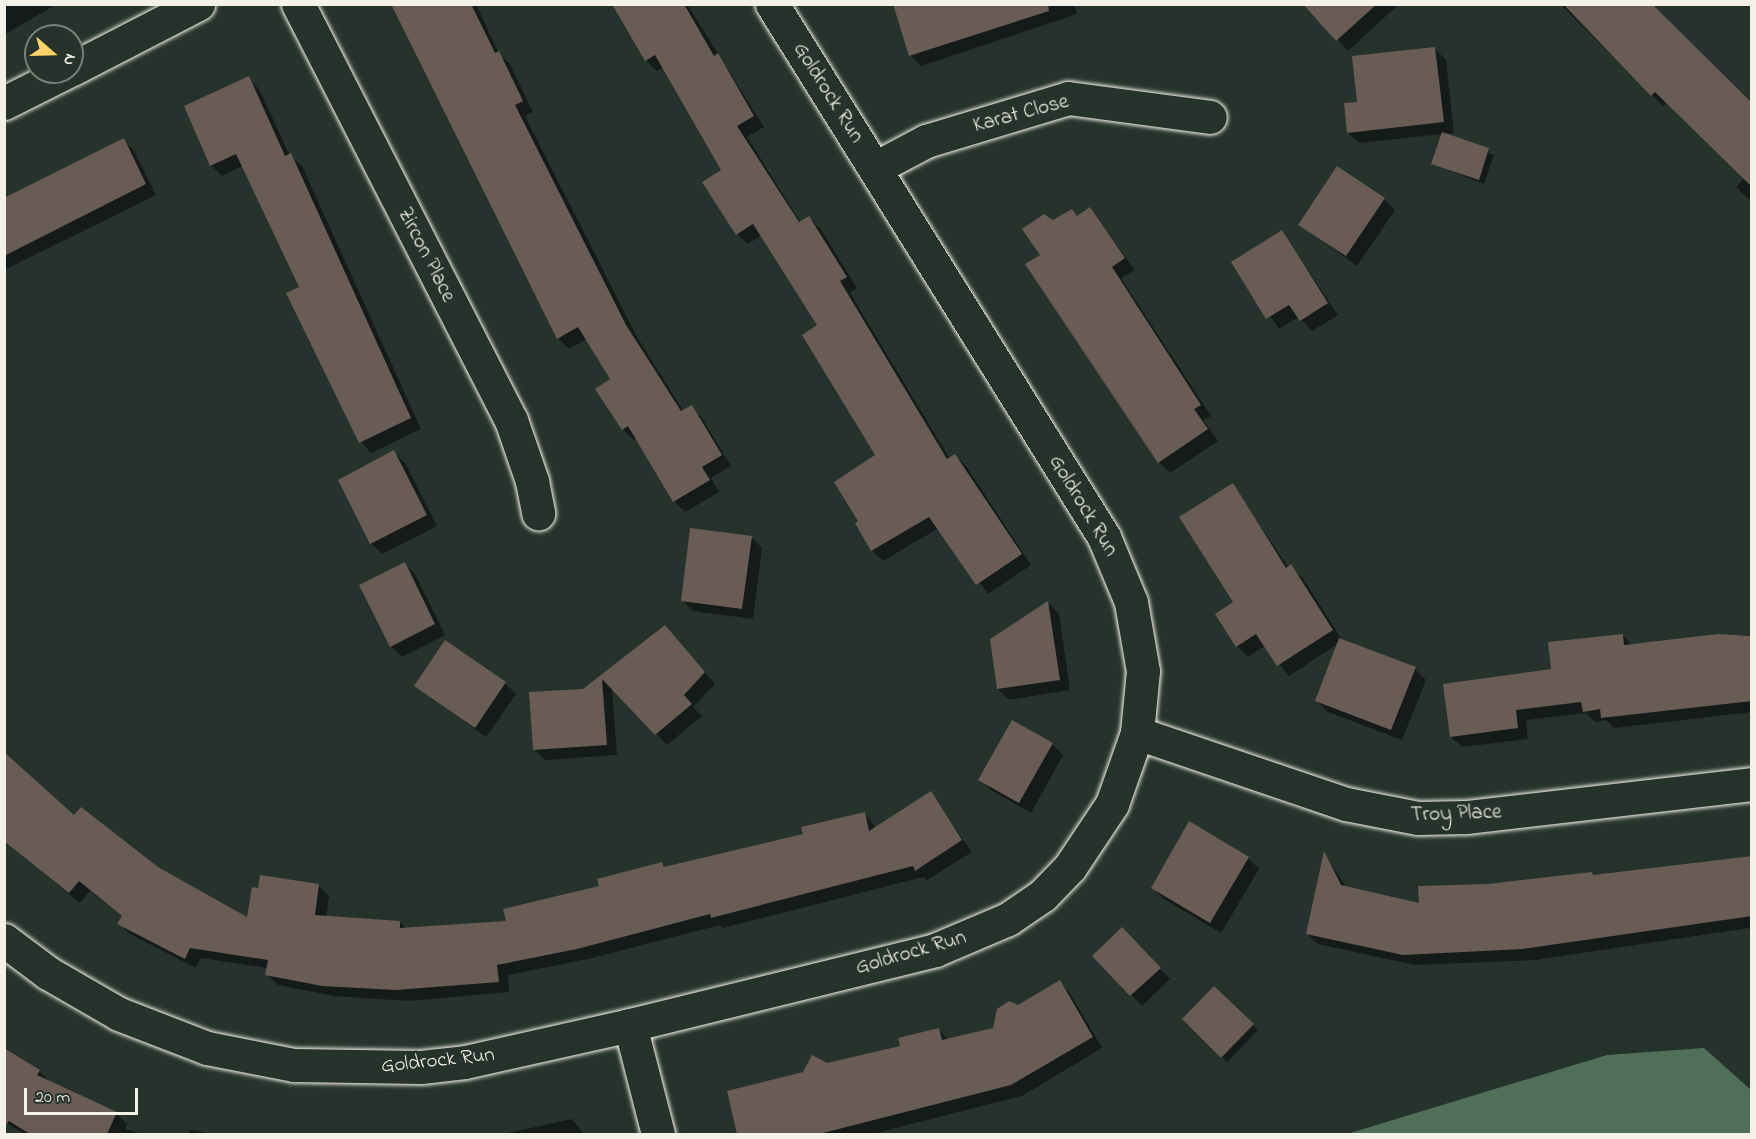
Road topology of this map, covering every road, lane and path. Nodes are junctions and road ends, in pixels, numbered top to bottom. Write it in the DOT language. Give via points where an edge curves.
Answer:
graph roads {
  1 [pos="198,4"];
  2 [pos="298,4"];
  3 [pos="772,4"];
  4 [pos="84,63"];
  5 [pos="42,84"];
  6 [pos="4,103"];
  7 [pos="1210,117"];
  8 [pos="875,168"];
  9 [pos="538,513"];
  10 [pos="1137,733"];
  11 [pos="1752,784"];
  12 [pos="4,940"];
  13 [pos="630,1025"];
  14 [pos="658,1134"];
  1 -- 4 [label="street"];
  2 -- 9 [label="street, Zircon Place" via="511,420 532,481"];
  3 -- 8 [label="street, Goldrock Run"];
  5 -- 6 [label="street"];
  7 -- 8 [label="street, Karat Close" via="1068,98 926,141"];
  8 -- 10 [label="street, Goldrock Run" via="1104,537 1119,568 1139,637 1143,671"];
  10 -- 11 [label="street, Troy Place" via="1346,804 1418,818"];
  10 -- 13 [label="street, Goldrock Run" via="1123,779 1094,836 1043,895 1008,919 935,950"];
  12 -- 13 [label="street, Goldrock Run" via="48,973 119,1014 207,1048 294,1065 421,1067 465,1062"];
  13 -- 14 [label="street"];
}
